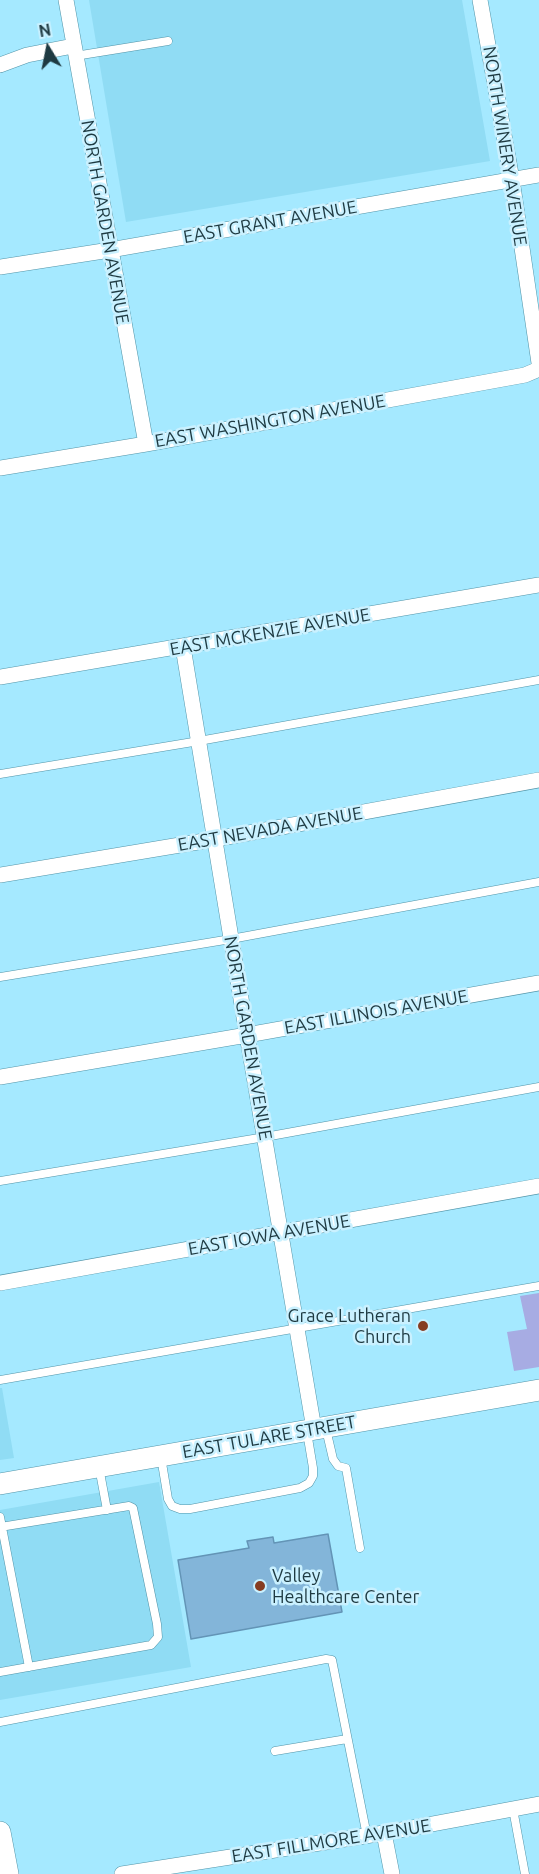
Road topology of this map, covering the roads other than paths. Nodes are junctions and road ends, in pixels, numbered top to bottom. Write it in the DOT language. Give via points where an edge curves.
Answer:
graph roads {
  1 [pos="66,0"];
  2 [pos="480,0"];
  3 [pos="168,41"];
  4 [pos="74,51"];
  5 [pos="0,65"];
  6 [pos="539,175"];
  7 [pos="512,180"];
  8 [pos="110,250"];
  9 [pos="0,267"];
  10 [pos="539,363"];
  11 [pos="539,369"];
  12 [pos="146,444"];
  13 [pos="0,468"];
  14 [pos="539,585"];
  15 [pos="183,647"];
  16 [pos="0,677"];
  17 [pos="539,680"];
  18 [pos="199,741"];
  19 [pos="0,774"];
  20 [pos="539,780"];
  21 [pos="216,839"];
  22 [pos="0,875"];
  23 [pos="539,882"];
  24 [pos="231,939"];
  25 [pos="0,977"];
  26 [pos="539,983"];
  27 [pos="247,1035"];
  28 [pos="0,1077"];
  29 [pos="539,1087"];
  30 [pos="265,1137"];
  31 [pos="0,1181"];
  32 [pos="539,1186"];
  33 [pos="282,1233"];
  34 [pos="0,1283"];
  35 [pos="539,1286"];
  36 [pos="297,1329"];
  37 [pos="0,1380"];
  38 [pos="539,1390"];
  39 [pos="316,1429"];
  40 [pos="161,1456"];
  41 [pos="99,1467"];
  42 [pos="0,1484"];
  43 [pos="107,1510"];
  44 [pos="0,1517"];
  45 [pos="1,1527"];
  46 [pos="360,1548"];
  47 [pos="29,1667"];
  48 [pos="0,1672"];
  49 [pos="0,1722"];
  50 [pos="347,1739"];
  51 [pos="275,1751"];
  52 [pos="539,1804"];
  53 [pos="513,1809"];
  54 [pos="0,1832"];
  55 [pos="384,1833"];
  56 [pos="367,1836"];
  57 [pos="199,1868"];
  58 [pos="174,1870"];
  59 [pos="8,1874"];
  60 [pos="122,1874"];
  61 [pos="392,1874"];
  62 [pos="525,1874"];
  1 -- 4 [label="street, NORTH GARDEN AVENUE"];
  2 -- 7 [label="street, NORTH WINERY AVENUE"];
  3 -- 4 [label="lane"];
  4 -- 5 [label="street" via="27,55"];
  4 -- 8 [label="street, NORTH GARDEN AVENUE"];
  6 -- 7 [label="street, EAST GRANT AVENUE"];
  7 -- 8 [label="street, EAST GRANT AVENUE"];
  7 -- 10 [label="street, NORTH WINERY AVENUE"];
  8 -- 9 [label="street, EAST GRANT AVENUE"];
  8 -- 12 [label="street, NORTH GARDEN AVENUE"];
  11 -- 12 [label="street, EAST WASHINGTON AVENUE" via="525,375"];
  12 -- 13 [label="street, EAST WASHINGTON AVENUE"];
  14 -- 15 [label="street, EAST MCKENZIE AVENUE"];
  15 -- 16 [label="street, EAST MCKENZIE AVENUE"];
  15 -- 18 [label="street, NORTH GARDEN AVENUE"];
  17 -- 18 [label="lane"];
  18 -- 19 [label="lane"];
  18 -- 21 [label="street, NORTH GARDEN AVENUE"];
  20 -- 21 [label="street, EAST NEVADA AVENUE"];
  21 -- 22 [label="street, EAST NEVADA AVENUE"];
  21 -- 24 [label="street, NORTH GARDEN AVENUE"];
  23 -- 24 [label="lane"];
  24 -- 25 [label="lane"];
  24 -- 27 [label="street, NORTH GARDEN AVENUE"];
  26 -- 27 [label="street, EAST ILLINOIS AVENUE"];
  27 -- 28 [label="street, EAST ILLINOIS AVENUE"];
  27 -- 30 [label="street, NORTH GARDEN AVENUE"];
  29 -- 30 [label="lane"];
  30 -- 31 [label="lane"];
  30 -- 33 [label="street, NORTH GARDEN AVENUE"];
  32 -- 33 [label="street, EAST IOWA AVENUE"];
  33 -- 34 [label="street, EAST IOWA AVENUE"];
  33 -- 36 [label="street, NORTH GARDEN AVENUE"];
  35 -- 36 [label="lane"];
  36 -- 37 [label="lane"];
  36 -- 39 [label="street, NORTH GARDEN AVENUE"];
  38 -- 39 [label="main road, EAST TULARE STREET"];
  39 -- 40 [label="main road, EAST TULARE STREET"];
  39 -- 40 [label="lane" via="313,1476 309,1483 190,1509 172,1506 168,1499"];
  39 -- 46 [label="lane" via="338,1466 346,1468"];
  40 -- 41 [label="main road, EAST TULARE STREET"];
  41 -- 42 [label="main road, EAST TULARE STREET"];
  41 -- 43 [label="lane"];
  43 -- 45 [label="lane"];
  43 -- 47 [label="lane" via="133,1508 158,1637 151,1645"];
  44 -- 45 [label="lane"];
  45 -- 47 [label="lane"];
  47 -- 48 [label="lane"];
  49 -- 50 [label="lane" via="326,1659 332,1660"];
  50 -- 51 [label="lane"];
  50 -- 56 [label="lane"];
  52 -- 53 [label="street, EAST FILLMORE AVENUE"];
  53 -- 55 [label="street, EAST FILLMORE AVENUE"];
  53 -- 62 [label="lane"];
  54 -- 59 [label="main road"];
  55 -- 56 [label="street, EAST FILLMORE AVENUE"];
  55 -- 61 [label="street"];
  56 -- 57 [label="street, EAST FILLMORE AVENUE"];
  57 -- 58 [label="street, EAST FILLMORE AVENUE"];
  58 -- 60 [label="street, EAST FILLMORE AVENUE"];
}
